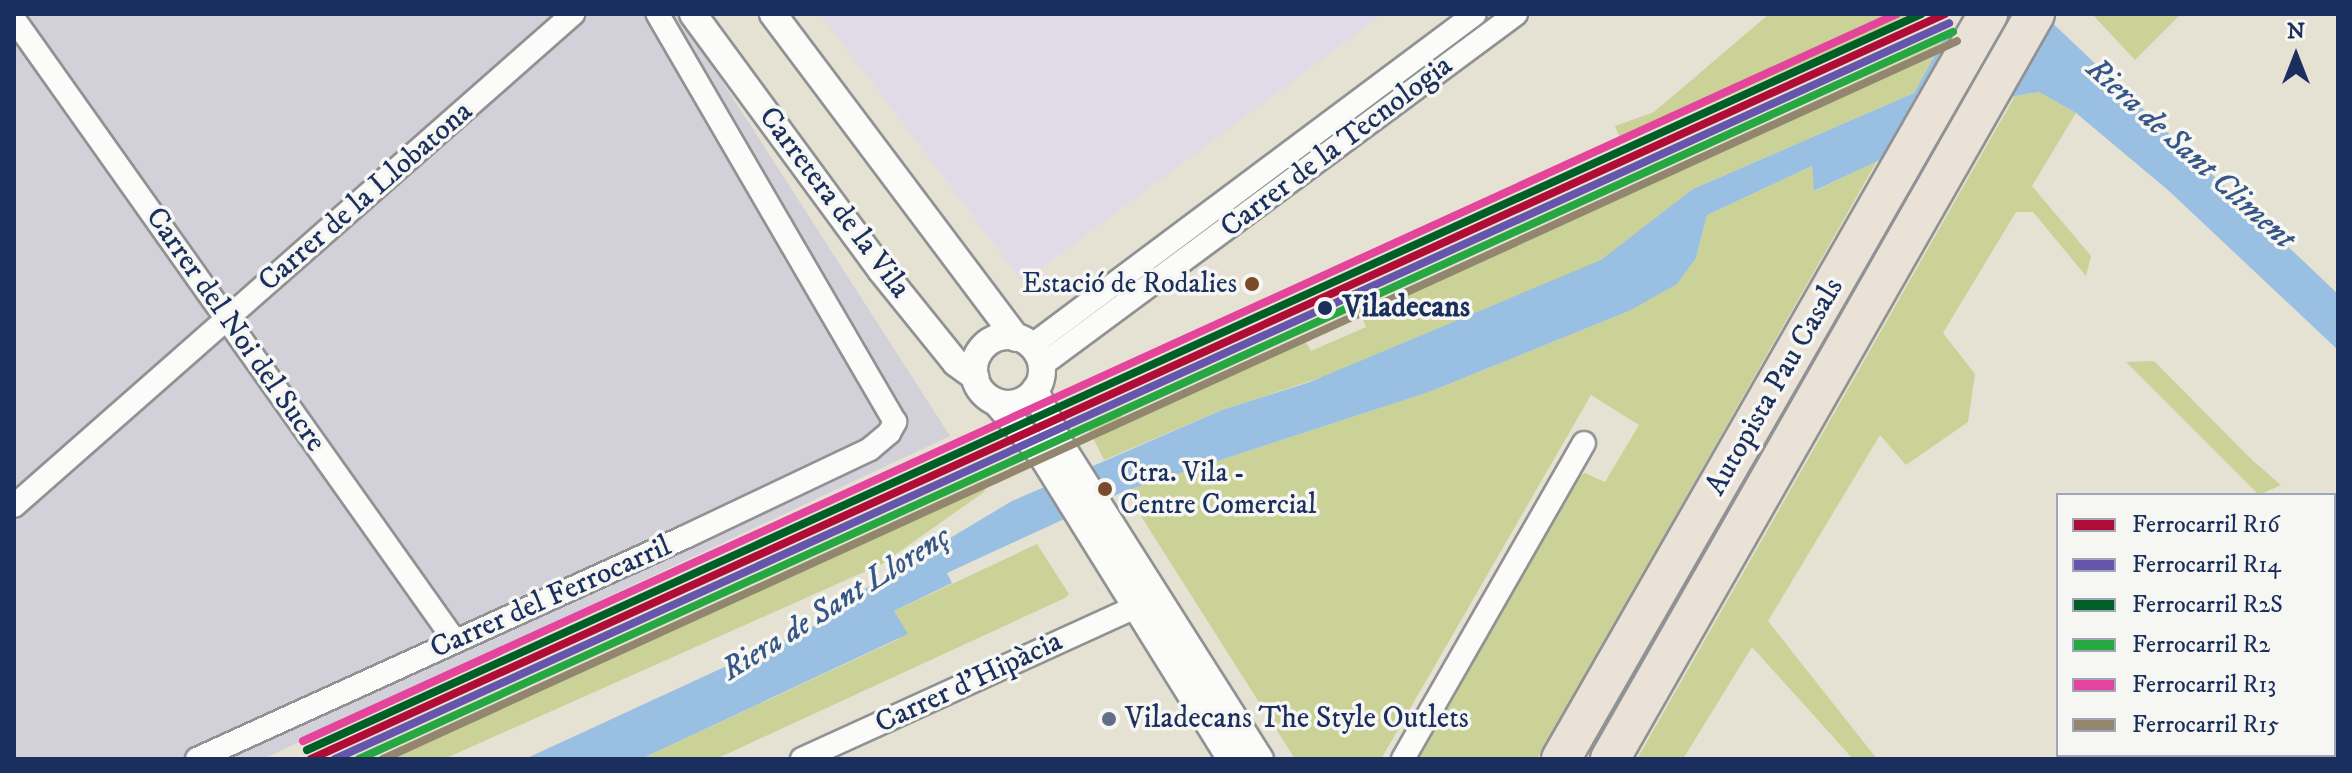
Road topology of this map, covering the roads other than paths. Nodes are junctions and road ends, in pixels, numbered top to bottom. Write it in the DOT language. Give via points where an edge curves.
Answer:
graph roads {
  1 [pos="573,14"];
  2 [pos="658,14"];
  3 [pos="773,14"];
  4 [pos="1475,14"];
  5 [pos="1516,14"];
  6 [pos="1988,14"];
  7 [pos="2035,14"];
  8 [pos="702,17"];
  9 [pos="14,19"];
  10 [pos="224,321"];
  11 [pos="1033,370"];
  12 [pos="975,377"];
  13 [pos="1005,411"];
  14 [pos="1584,443"];
  15 [pos="14,506"];
  16 [pos="1104,534"];
  17 [pos="1136,607"];
  18 [pos="455,641"];
  19 [pos="197,759"];
  20 [pos="802,759"];
  21 [pos="1231,759"];
  22 [pos="1260,759"];
  23 [pos="1403,759"];
  24 [pos="1561,759"];
  25 [pos="1610,759"];
  1 -- 10 [label="street, Carrer de la Llobatona"];
  2 -- 18 [label="street, Carrer del Ferrocarril" via="895,422 870,449"];
  3 -- 11 [label="street"];
  4 -- 11 [label="street, Carrer de la Tecnologia"];
  5 -- 11 [label="street, Carrer de la Tecnologia"];
  6 -- 24 [label="highway, Autopista Pau Casals"];
  7 -- 25 [label="highway, Autopista Pau Casals"];
  8 -- 12 [label="street, Carretera de la Vila" via="881,270 956,363"];
  9 -- 10 [label="street, Carrer del Noi del Sucre" via="200,277"];
  10 -- 15 [label="street, Carrer de la Llobatona"];
  10 -- 18 [label="street, Carrer del Noi del Sucre"];
  11 -- 12 [label="street" via="985,347 975,364"];
  11 -- 13 [label="street"];
  11 -- 16 [label="street"];
  12 -- 13 [label="street, Carretera de la Vila" via="982,392"];
  13 -- 16 [label="street"];
  14 -- 23 [label="street"];
  16 -- 17 [label="street"];
  16 -- 22 [label="street"];
  17 -- 20 [label="street, Carrer d'Hipàcia"];
  17 -- 21 [label="street"];
  18 -- 19 [label="street, Carrer del Ferrocarril"];
}
